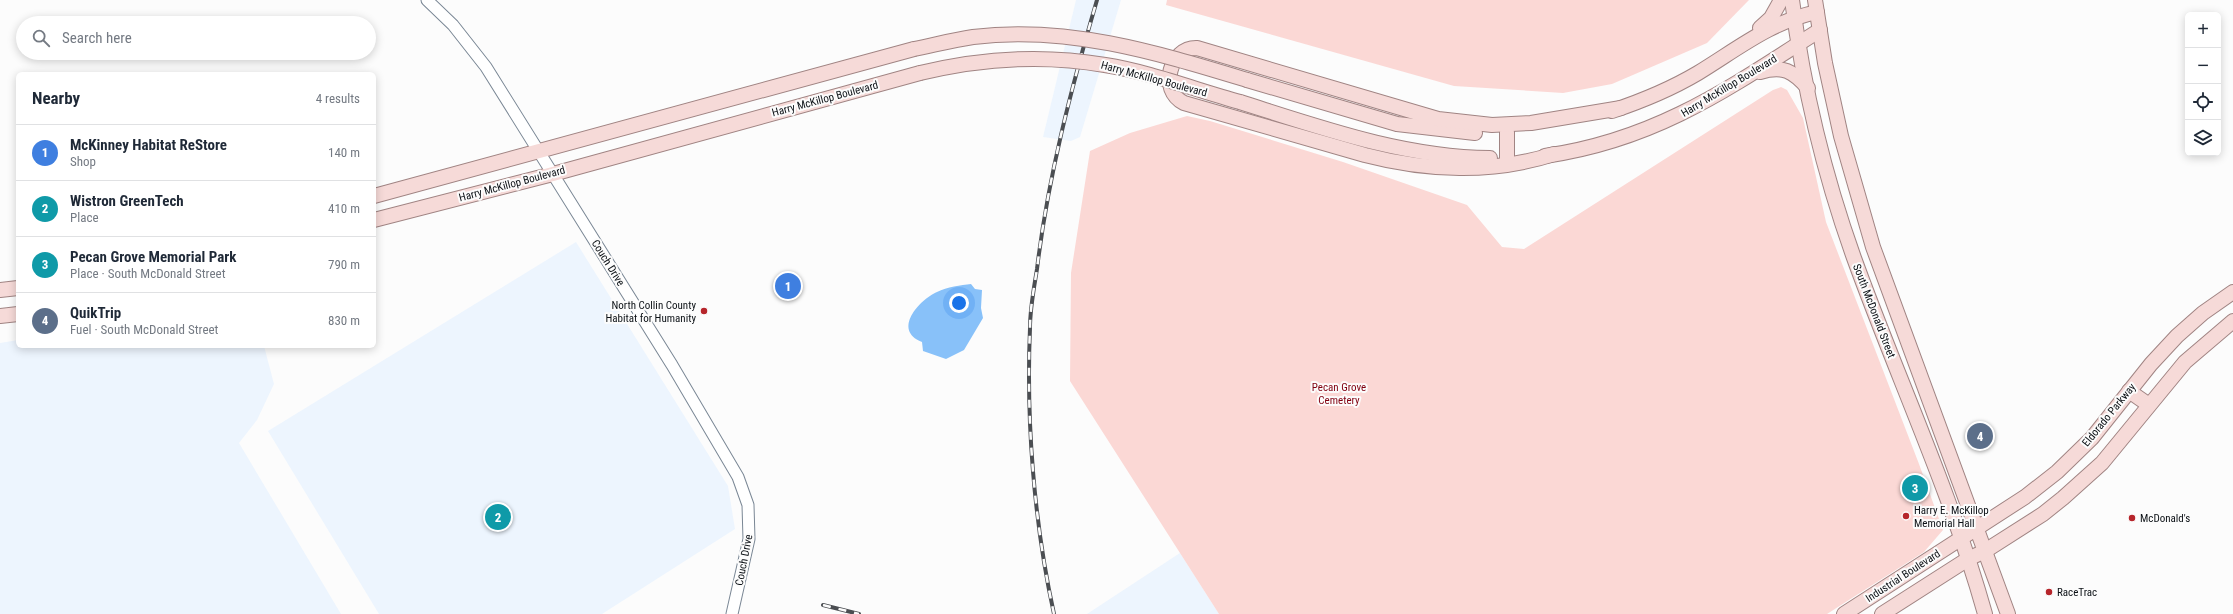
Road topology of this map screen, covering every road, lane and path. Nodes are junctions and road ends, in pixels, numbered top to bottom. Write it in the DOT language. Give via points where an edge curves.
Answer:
graph roads {
  1 [pos="427,0"];
  2 [pos="1781,0"];
  3 [pos="1792,0"];
  4 [pos="1816,6"];
  5 [pos="1794,17"];
  6 [pos="1820,30"];
  7 [pos="1799,44"];
  8 [pos="1721,58"];
  9 [pos="1748,76"];
  10 [pos="1808,89"];
  11 [pos="1620,108"];
  12 [pos="1507,132"];
  13 [pos="538,151"];
  14 [pos="1554,154"];
  15 [pos="1507,158"];
  16 [pos="553,174"];
  17 [pos="376,195"];
  18 [pos="376,219"];
  19 [pos="16,288"];
  20 [pos="0,290"];
  21 [pos="2233,292"];
  22 [pos="16,314"];
  23 [pos="0,316"];
  24 [pos="2233,321"];
  25 [pos="2130,391"];
  26 [pos="1930,401"];
  27 [pos="2149,405"];
  28 [pos="1912,408"];
  29 [pos="1950,457"];
  30 [pos="1935,466"];
  31 [pos="1976,529"];
  32 [pos="1962,539"];
  33 [pos="1985,551"];
  34 [pos="1968,559"];
  35 [pos="732,614"];
  36 [pos="1844,614"];
  37 [pos="1882,614"];
  38 [pos="1985,614"];
  39 [pos="2008,614"];
  1 -- 13 [label="street, Couch Drive" via="453,25 478,56"];
  2 -- 8 [label="main road" via="1766,23"];
  3 -- 5 [label="main road, South McDonald Street"];
  4 -- 5 [label="main road"];
  4 -- 6 [label="main road, South McDonald Street"];
  5 -- 7 [label="main road, South McDonald Street"];
  5 -- 8 [label="main road" via="1771,27"];
  6 -- 7 [label="main road, Harry McKillop Boulevard"];
  6 -- 26 [label="main road, South McDonald Street" via="1841,136 1860,206 1882,275"];
  7 -- 9 [label="main road, Harry McKillop Boulevard"];
  7 -- 10 [label="main road, South McDonald Street"];
  8 -- 11 [label="main road" via="1674,86"];
  9 -- 10 [label="main road" via="1780,68 1793,74"];
  9 -- 14 [label="main road, Harry McKillop Boulevard" via="1698,106 1656,126 1606,144"];
  10 -- 28 [label="main road, South McDonald Street" via="1843,227"];
  11 -- 12 [label="main road" via="1560,125"];
  11 -- 14 [label="main road" via="1525,124 1492,125 1438,119 1197,48 1185,50 1176,59 1170,81 1175,98 1184,103 1365,156 1394,162 1435,167 1486,167 1528,163"];
  12 -- 13 [label="main road, bridge" via="1453,131 1397,124 1144,49 1058,36 1006,35 974,37 914,49"];
  12 -- 15 [label="main road"];
  13 -- 16 [label="street, Couch Drive"];
  13 -- 17 [label="main road"];
  14 -- 15 [label="main road, Harry McKillop Boulevard"];
  15 -- 16 [label="main road, Harry McKillop Boulevard, bridge" via="1453,157 1383,145 1126,70 1071,60 1041,58 998,59 920,72"];
  16 -- 18 [label="main road, Harry McKillop Boulevard"];
  16 -- 35 [label="street, Couch Drive" via="723,448 741,482 749,513 750,539"];
  19 -- 20 [label="main road"];
  21 -- 25 [label="main road, Eldorado Parkway" via="2203,313 2177,336"];
  22 -- 23 [label="main road"];
  24 -- 27 [label="main road" via="2185,362"];
  25 -- 27 [label="main road"];
  25 -- 31 [label="main road, Eldorado Parkway" via="2092,438 2057,472 2025,497"];
  26 -- 28 [label="main road"];
  26 -- 29 [label="main road, South McDonald Street"];
  27 -- 33 [label="main road" via="2121,442 2081,482 2042,514"];
  28 -- 30 [label="main road, South McDonald Street"];
  29 -- 30 [label="main road"];
  29 -- 31 [label="main road, South McDonald Street"];
  30 -- 32 [label="main road, South McDonald Street"];
  31 -- 32 [label="main road, Eldorado Parkway"];
  31 -- 33 [label="main road, South McDonald Street"];
  32 -- 34 [label="main road, South McDonald Street"];
  32 -- 36 [label="main road, Industrial Boulevard"];
  33 -- 34 [label="main road, Industrial Boulevard"];
  33 -- 39 [label="main road, South McDonald Street"];
  34 -- 37 [label="main road, Industrial Boulevard"];
  34 -- 38 [label="main road, South McDonald Street"];
}
